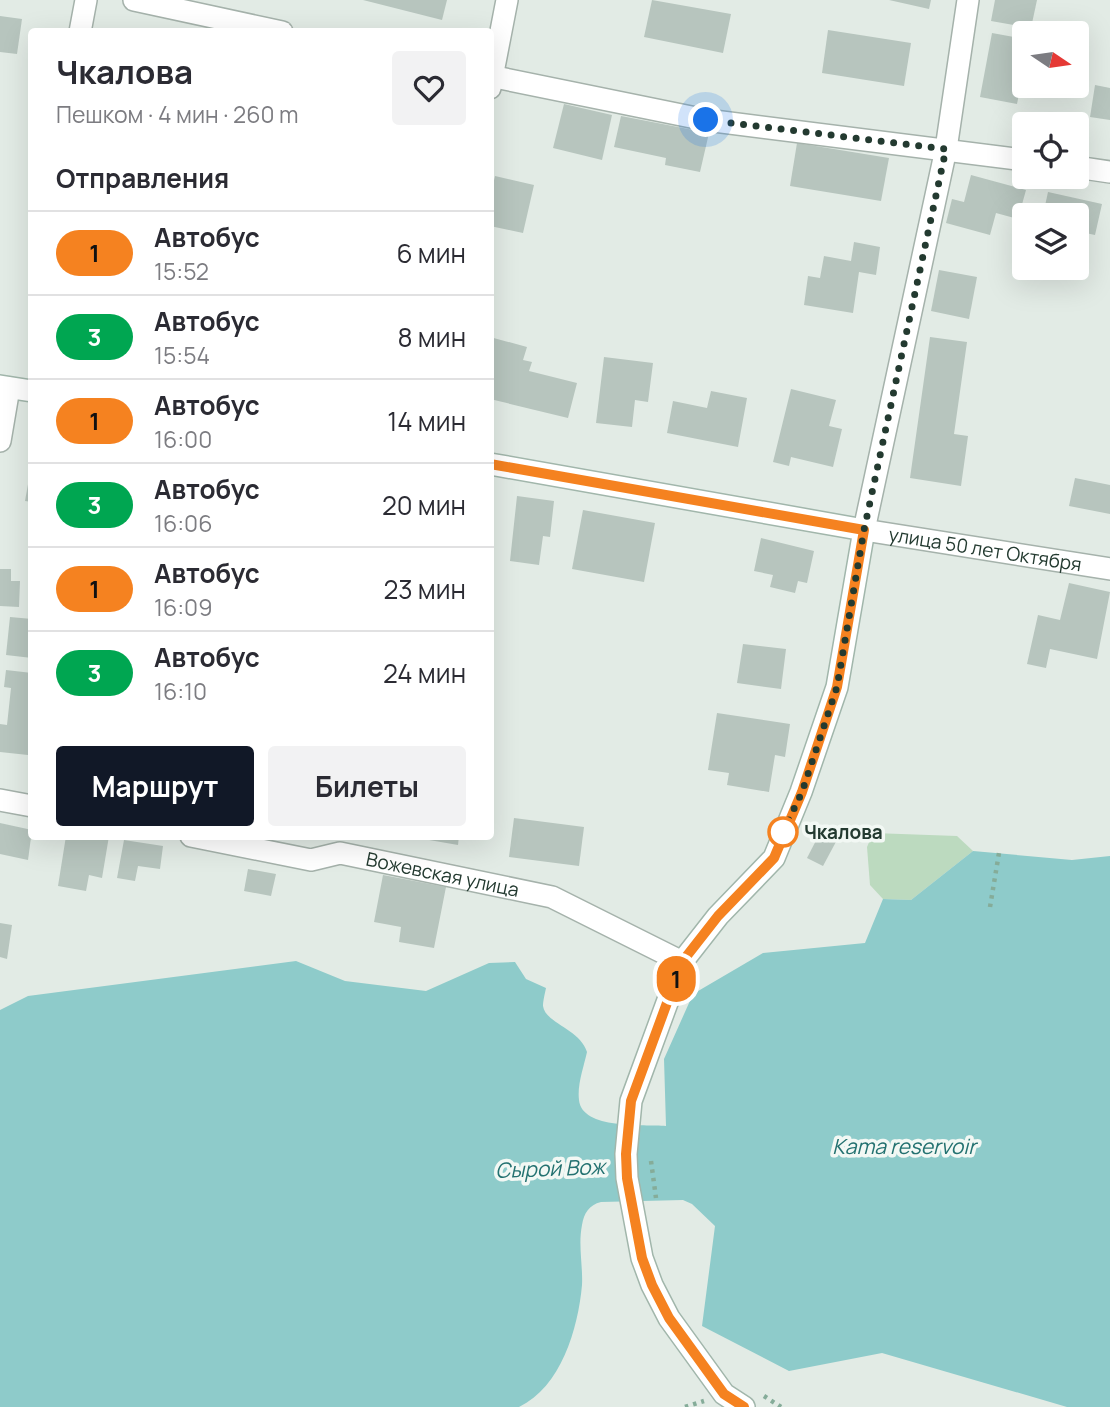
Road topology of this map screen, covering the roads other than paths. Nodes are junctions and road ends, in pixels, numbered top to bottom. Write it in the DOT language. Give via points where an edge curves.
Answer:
graph roads {
  1 [pos="86,0"];
  2 [pos="134,0"];
  3 [pos="507,0"];
  4 [pos="968,0"];
  5 [pos="81,28"];
  6 [pos="264,28"];
  7 [pos="494,65"];
  8 [pos="494,81"];
  9 [pos="946,149"];
  10 [pos="1012,158"];
  11 [pos="1089,169"];
  12 [pos="1110,172"];
  13 [pos="4,387"];
  14 [pos="28,390"];
  15 [pos="0,441"];
  16 [pos="494,465"];
  17 [pos="864,530"];
  18 [pos="1110,569"];
  19 [pos="0,800"];
  20 [pos="28,805"];
  21 [pos="211,840"];
  22 [pos="339,845"];
  23 [pos="682,962"];
  24 [pos="744,1407"];
  1 -- 5 [label="street"];
  2 -- 6 [label="street"];
  3 -- 7 [label="street"];
  4 -- 9 [label="street"];
  8 -- 9 [label="street" via="706,120"];
  9 -- 10 [label="street"];
  9 -- 17 [label="street"];
  11 -- 12 [label="street"];
  13 -- 14 [label="street"];
  13 -- 15 [label="street"];
  16 -- 17 [label="street, улица 50 лет Октября"];
  17 -- 18 [label="street, улица 50 лет Октября"];
  17 -- 23 [label="street" via="837,687 802,792 774,858 718,916"];
  19 -- 20 [label="street"];
  21 -- 22 [label="street, Вожевская улица" via="311,860"];
  22 -- 23 [label="street, Вожевская улица" via="552,897"];
  23 -- 24 [label="street" via="631,1101 626,1154 634,1223 652,1285 669,1318 724,1394"];
}
